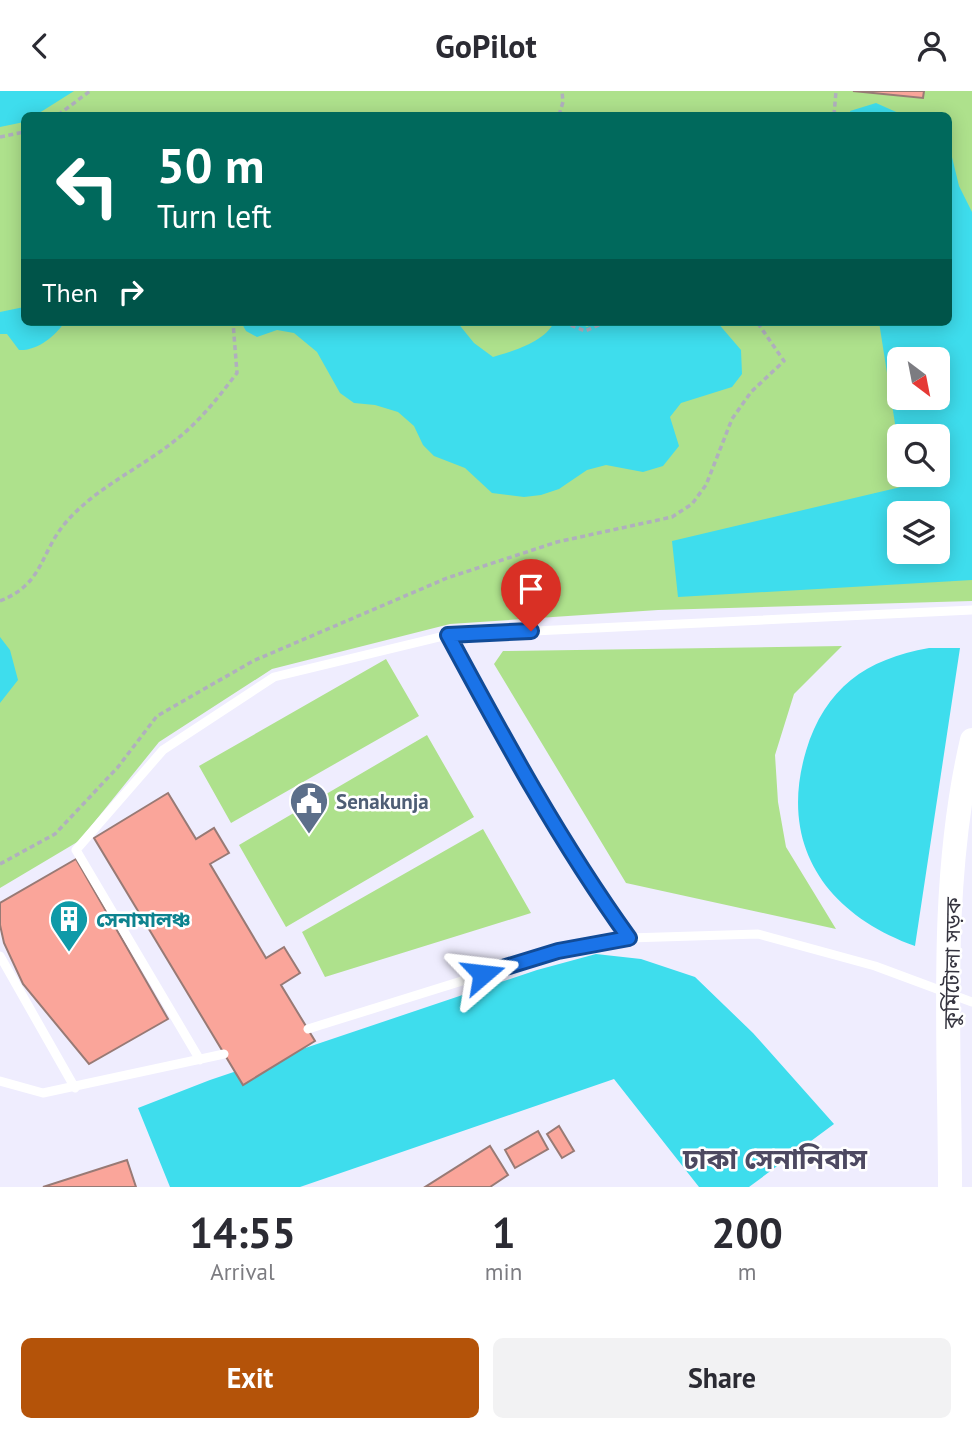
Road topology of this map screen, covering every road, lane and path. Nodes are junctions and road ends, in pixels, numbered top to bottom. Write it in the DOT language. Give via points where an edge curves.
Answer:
graph roads {
  1 [pos="90,91"];
  2 [pos="562,91"];
  3 [pos="836,91"];
  4 [pos="62,112"];
  5 [pos="560,112"];
  6 [pos="834,112"];
  7 [pos="21,133"];
  8 [pos="0,137"];
  9 [pos="233,326"];
  10 [pos="573,326"];
  11 [pos="597,326"];
  12 [pos="761,326"];
  13 [pos="0,601"];
  14 [pos="972,610"];
  15 [pos="448,635"];
  16 [pos="972,740"];
  17 [pos="0,864"];
  18 [pos="629,938"];
  19 [pos="0,956"];
  20 [pos="961,997"];
  21 [pos="308,1029"];
  22 [pos="225,1055"];
  23 [pos="201,1060"];
  24 [pos="0,1081"];
  25 [pos="75,1088"];
  26 [pos="950,1187"];
  1 -- 4 [label="path"];
  2 -- 5 [label="path"];
  3 -- 6 [label="path"];
  7 -- 8 [label="path"];
  9 -- 13 [label="path" via="237,373 212,405 182,435 86,502 65,523 27,587"];
  10 -- 11 [label="path" via="585,331"];
  12 -- 17 [label="path" via="784,362 751,392 732,419 706,485 692,504 672,517 557,542 447,578 253,661 156,716 118,767 55,834"];
  14 -- 15 [label="lane"];
  15 -- 18 [label="lane" via="524,776"];
  15 -- 23 [label="lane" via="274,677 163,750 76,850"];
  16 -- 20 [label="main road, কুর্মিটোলা সড়ক" via="960,805 950,926"];
  18 -- 20 [label="lane" via="758,934 875,965"];
  18 -- 21 [label="lane" via="558,951"];
  19 -- 25 [label="lane"];
  20 -- 26 [label="main road, কুর্মিটোলা সড়ক"];
  22 -- 23 [label="lane"];
  23 -- 25 [label="lane"];
  24 -- 25 [label="lane" via="43,1093"];
}
